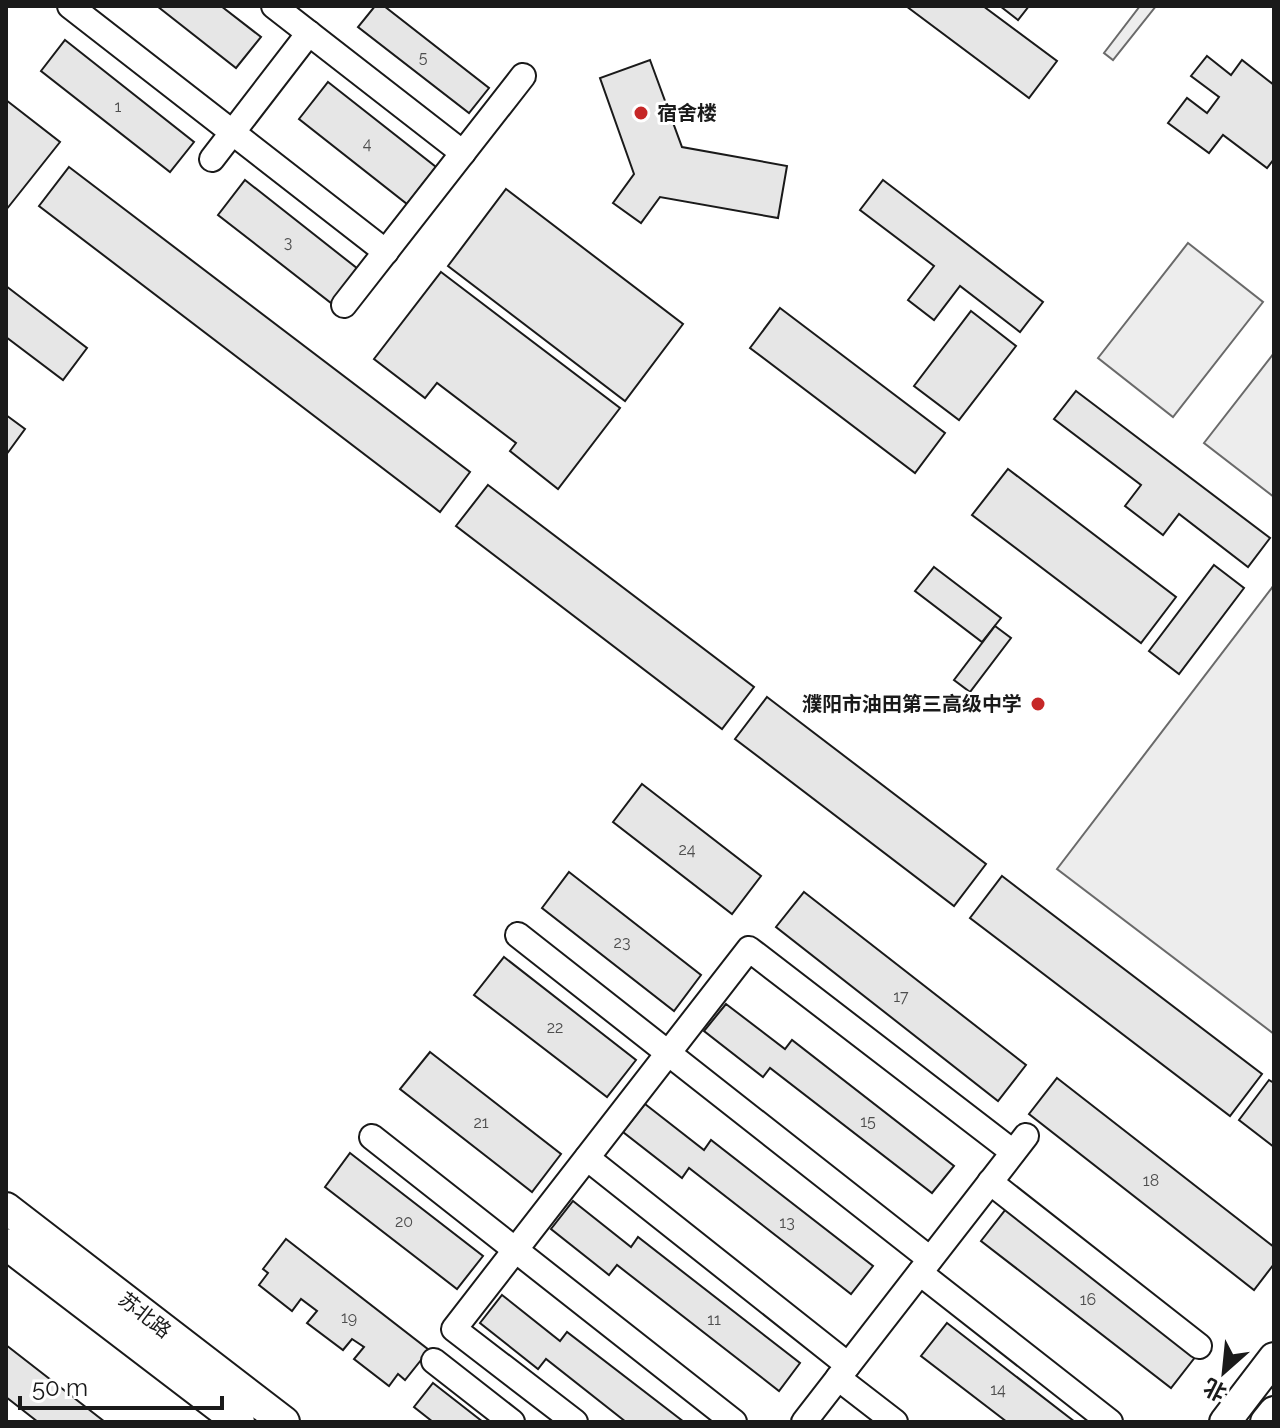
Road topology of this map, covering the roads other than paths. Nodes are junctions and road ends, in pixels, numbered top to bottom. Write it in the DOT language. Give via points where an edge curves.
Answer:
graph roads {
  1 [pos="70,6"];
  2 [pos="274,6"];
  3 [pos="309,33"];
  4 [pos="523,76"];
  5 [pos="232,132"];
  6 [pos="463,153"];
  7 [pos="212,159"];
  8 [pos="386,252"];
  9 [pos="344,305"];
  10 [pos="518,935"];
  11 [pos="668,1053"];
  12 [pos="372,1137"];
  13 [pos="587,1158"];
  14 [pos="990,1182"];
  15 [pos="6,1208"];
  16 [pos="6,1244"];
  17 [pos="515,1251"];
  18 [pos="925,1266"];
  19 [pos="1199,1346"];
  20 [pos="1274,1358"];
  21 [pos="434,1361"];
  22 [pos="843,1372"];
  23 [pos="1274,1412"];
  24 [pos="239,1422"];
  25 [pos="284,1422"];
  26 [pos="512,1422"];
  27 [pos="575,1422"];
  28 [pos="734,1422"];
  29 [pos="804,1422"];
  30 [pos="895,1422"];
  31 [pos="1110,1422"];
  32 [pos="1225,1422"];
  33 [pos="1266,1422"];
  1 -- 5 [label="street"];
  2 -- 3 [label="street"];
  3 -- 5 [label="street"];
  3 -- 6 [label="street"];
  4 -- 6 [label="street"];
  5 -- 7 [label="street"];
  5 -- 8 [label="street"];
  6 -- 8 [label="street"];
  8 -- 9 [label="street"];
  10 -- 11 [label="street"];
  11 -- 13 [label="street"];
  11 -- 14 [label="street" via="749,949 1019,1144"];
  11 -- 18 [label="street"];
  12 -- 17 [label="street"];
  13 -- 17 [label="street"];
  13 -- 22 [label="street"];
  14 -- 18 [label="street"];
  14 -- 19 [label="street"];
  15 -- 25 [label="street, 苏北路"];
  16 -- 24 [label="street, 苏北路"];
  17 -- 27 [label="street" via="454,1329"];
  17 -- 28 [label="street"];
  18 -- 22 [label="street"];
  18 -- 31 [label="street"];
  20 -- 32 [label="street"];
  21 -- 26 [label="street"];
  22 -- 29 [label="street"];
  22 -- 30 [label="street"];
  23 -- 33 [label="street"];
}
